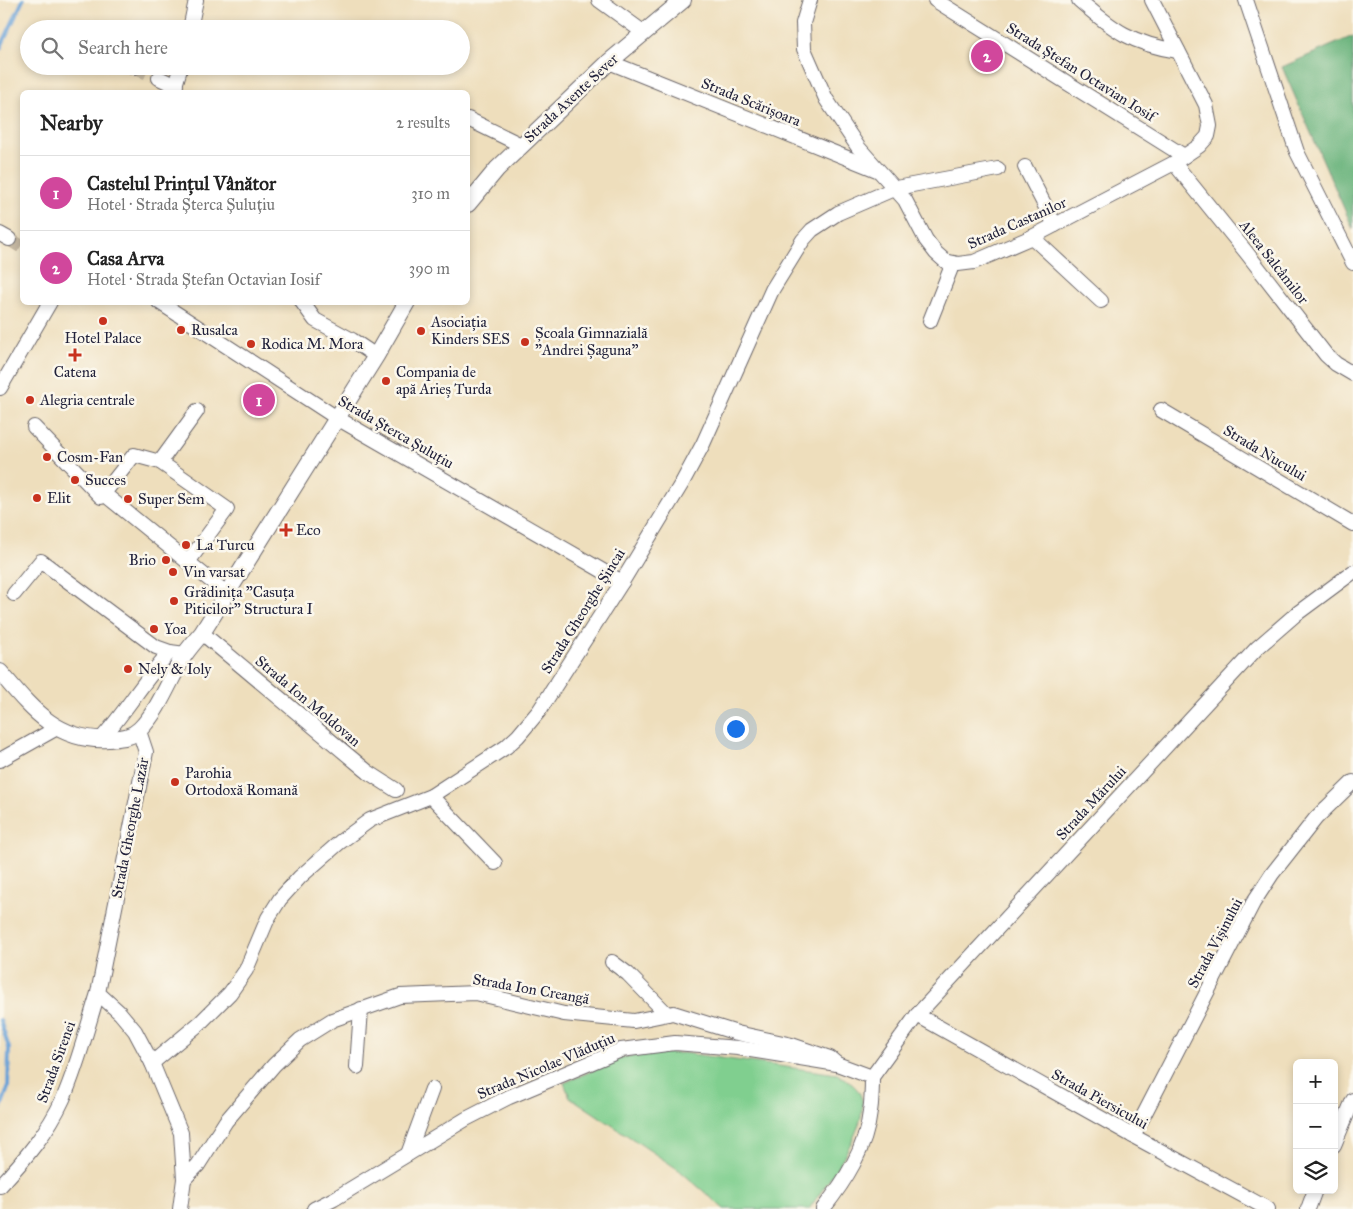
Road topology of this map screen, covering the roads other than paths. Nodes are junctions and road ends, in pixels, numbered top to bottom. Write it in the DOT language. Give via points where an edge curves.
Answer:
graph roads {
  1 [pos="196,0"];
  2 [pos="600,0"];
  3 [pos="683,0"];
  4 [pos="810,0"];
  5 [pos="935,0"];
  6 [pos="1079,0"];
  7 [pos="1152,0"];
  8 [pos="1246,0"];
  9 [pos="192,20"];
  10 [pos="643,32"];
  11 [pos="1178,51"];
  12 [pos="609,62"];
  13 [pos="179,75"];
  14 [pos="159,78"];
  15 [pos="175,89"];
  16 [pos="470,120"];
  17 [pos="521,145"];
  18 [pos="1179,160"];
  19 [pos="1025,167"];
  20 [pos="998,169"];
  21 [pos="882,172"];
  22 [pos="896,188"];
  23 [pos="470,202"];
  24 [pos="1055,225"];
  25 [pos="1032,237"];
  26 [pos="953,263"];
  27 [pos="1353,264"];
  28 [pos="1101,301"];
  29 [pos="48,305"];
  30 [pos="164,305"];
  31 [pos="304,305"];
  32 [pos="405,305"];
  33 [pos="930,322"];
  34 [pos="376,356"];
  35 [pos="1353,374"];
  36 [pos="0,388"];
  37 [pos="1161,410"];
  38 [pos="197,411"];
  39 [pos="336,418"];
  40 [pos="34,427"];
  41 [pos="160,462"];
  42 [pos="103,493"];
  43 [pos="1353,524"];
  44 [pos="188,562"];
  45 [pos="1353,572"];
  46 [pos="622,582"];
  47 [pos="226,593"];
  48 [pos="14,594"];
  49 [pos="202,632"];
  50 [pos="178,653"];
  51 [pos="0,672"];
  52 [pos="56,728"];
  53 [pos="139,731"];
  54 [pos="101,740"];
  55 [pos="0,760"];
  56 [pos="1353,782"];
  57 [pos="396,790"];
  58 [pos="431,796"];
  59 [pos="495,863"];
  60 [pos="612,962"];
  61 [pos="98,993"];
  62 [pos="361,1009"];
  63 [pos="667,1014"];
  64 [pos="918,1015"];
  65 [pos="152,1063"];
  66 [pos="837,1064"];
  67 [pos="357,1067"];
  68 [pos="872,1077"];
  69 [pos="432,1089"];
  70 [pos="1353,1100"];
  71 [pos="1133,1136"];
  72 [pos="1338,1136"];
  73 [pos="408,1154"];
  74 [pos="184,1179"];
  75 [pos="0,1186"];
  76 [pos="1314,1194"];
  77 [pos="180,1209"];
  78 [pos="314,1209"];
  79 [pos="823,1209"];
  80 [pos="1268,1209"];
  81 [pos="1308,1209"];
  1 -- 9 [label="street"];
  2 -- 10 [label="street"];
  3 -- 10 [label="main road, Strada Axente Sever"];
  4 -- 21 [label="street, Strada Castanilor" via="803,24 804,49 826,99 858,147"];
  5 -- 18 [label="street, Strada Ștefan Octavian Iosif"];
  6 -- 11 [label="street" via="1116,31 1155,48"];
  7 -- 11 [label="street, Strada Castanilor"];
  8 -- 27 [label="street" via="1297,152"];
  10 -- 12 [label="main road, Strada Axente Sever"];
  11 -- 18 [label="street, Strada Castanilor" via="1206,105 1210,126 1208,136 1199,146"];
  12 -- 17 [label="main road, Strada Axente Sever"];
  12 -- 21 [label="street, Strada Scărișoara"];
  13 -- 15 [label="street"];
  14 -- 15 [label="street"];
  16 -- 17 [label="street"];
  17 -- 23 [label="main road, Strada Axente Sever"];
  18 -- 24 [label="street, Strada Castanilor"];
  18 -- 35 [label="street, Aleea Salcâmilor" via="1326,355"];
  19 -- 24 [label="street"];
  20 -- 22 [label="street, Strada Gheorghe Șincai"];
  21 -- 22 [label="street, Strada Castanilor"];
  22 -- 26 [label="street, Strada Castanilor" via="926,240 945,261"];
  22 -- 46 [label="street, Strada Gheorghe Șincai" via="838,213 803,240 772,290 682,483"];
  24 -- 25 [label="street, Strada Castanilor"];
  25 -- 26 [label="street, Strada Castanilor" via="974,262"];
  25 -- 28 [label="street"];
  26 -- 33 [label="street"];
  29 -- 36 [label="street"];
  30 -- 39 [label="street, Strada Șterca Șuluțiu"];
  31 -- 34 [label="street" via="316,320"];
  32 -- 34 [label="main road"];
  34 -- 39 [label="main road"];
  37 -- 43 [label="street, Strada Nucului"];
  38 -- 41 [label="street"];
  39 -- 46 [label="street, Strada Șterca Șuluțiu"];
  39 -- 47 [label="main road"];
  40 -- 42 [label="street" via="101,496"];
  41 -- 42 [label="street" via="134,455"];
  41 -- 44 [label="street" via="227,509"];
  42 -- 44 [label="street"];
  44 -- 47 [label="street"];
  45 -- 64 [label="street, Strada Mărului" via="1257,648"];
  46 -- 58 [label="street, Strada Gheorghe Șincai" via="539,711 518,736"];
  47 -- 49 [label="main road"];
  48 -- 50 [label="street" via="41,561 152,644"];
  49 -- 50 [label="main road"];
  49 -- 57 [label="street, Strada Ion Moldovan" via="368,772"];
  50 -- 53 [label="main road" via="167,688"];
  50 -- 54 [label="street" via="161,662"];
  51 -- 52 [label="main road" via="33,711"];
  52 -- 54 [label="main road" via="76,736"];
  52 -- 55 [label="street"];
  53 -- 54 [label="main road" via="128,738"];
  53 -- 61 [label="street, Strada Gheorghe Lazăr" via="146,752"];
  56 -- 71 [label="street, Strada Vișinului" via="1316,818 1253,903"];
  58 -- 59 [label="street"];
  58 -- 65 [label="street, Strada Gheorghe Șincai" via="370,820 300,877 268,918 246,970 230,993"];
  60 -- 63 [label="street"];
  61 -- 65 [label="street" via="135,1031"];
  61 -- 75 [label="street, Strada Sirenei" via="62,1100 25,1158"];
  62 -- 63 [label="street, Strada Ion Creangă" via="400,996 476,993 564,1014 634,1021"];
  62 -- 67 [label="street"];
  62 -- 74 [label="street, Strada Ion Creangă" via="332,1020 300,1040 226,1121 198,1165"];
  63 -- 66 [label="street, Strada Ion Creangă" via="792,1045 830,1058"];
  64 -- 68 [label="street, Strada Mărului"];
  64 -- 71 [label="street, Strada Piersicului"];
  65 -- 74 [label="street" via="181,1134"];
  66 -- 68 [label="street, Strada Nicolae Vlăduțiu"];
  66 -- 73 [label="street, Strada Nicolae Vlăduțiu" via="738,1048 675,1043 621,1050 510,1097"];
  68 -- 79 [label="street" via="866,1135 854,1164"];
  69 -- 73 [label="street"];
  70 -- 72 [label="street"];
  71 -- 80 [label="street, Strada Piersicului"];
  73 -- 78 [label="street, Strada Nicolae Vlăduțiu"];
  74 -- 77 [label="street"];
  76 -- 81 [label="street"];
}
